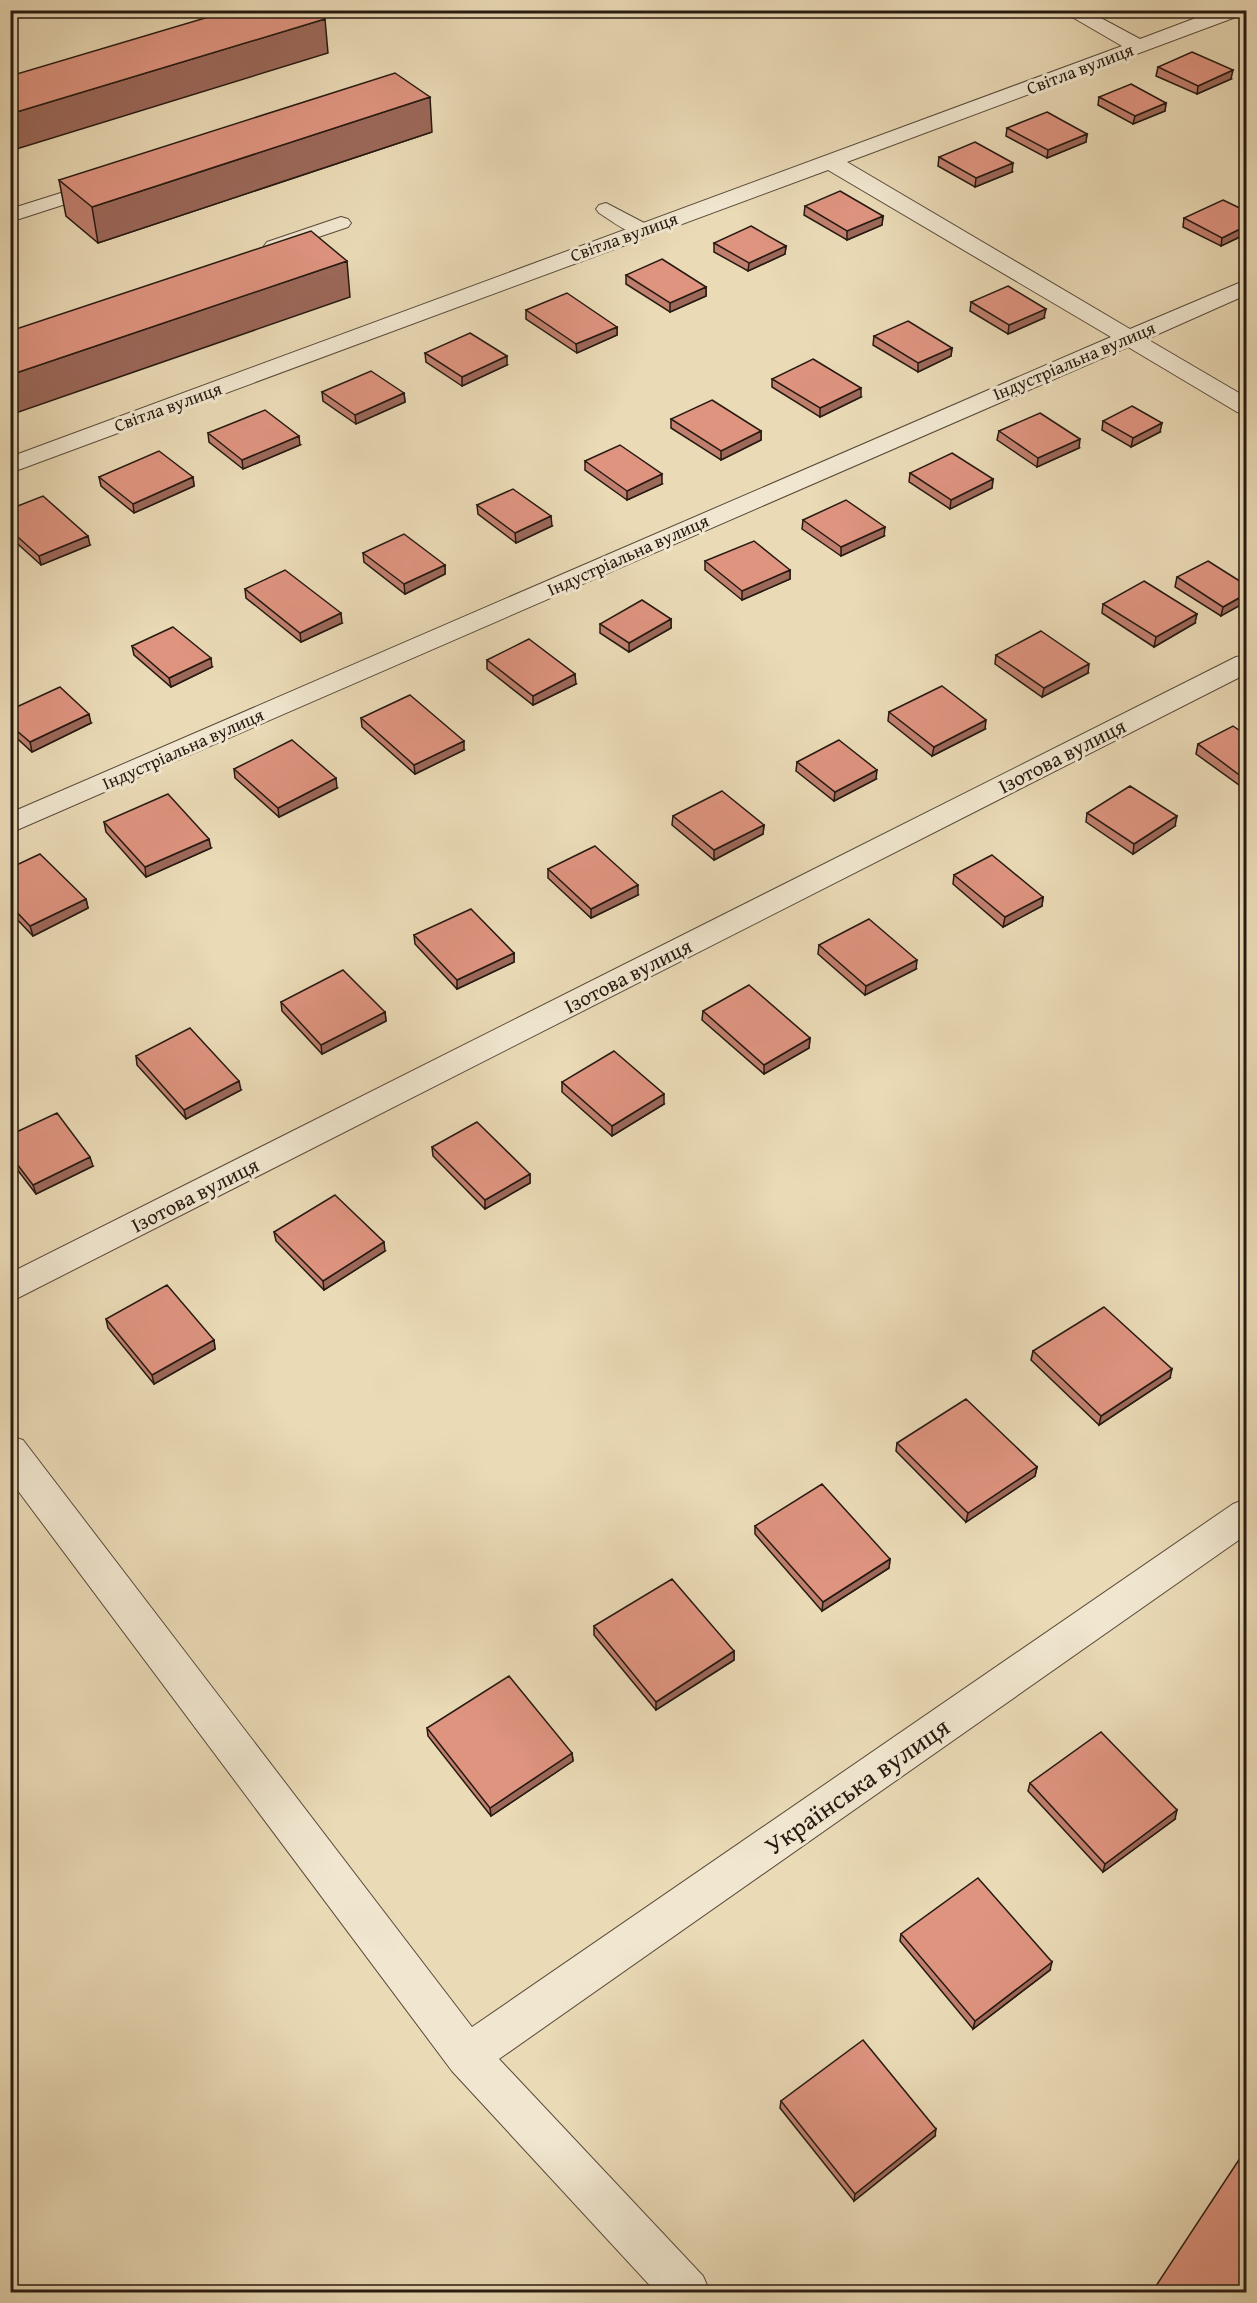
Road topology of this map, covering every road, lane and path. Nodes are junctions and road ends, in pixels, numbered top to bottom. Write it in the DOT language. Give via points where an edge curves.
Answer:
graph roads {
  1 [pos="1070,10"];
  2 [pos="1238,10"];
  3 [pos="1140,47"];
  4 [pos="832,163"];
  5 [pos="123,179"];
  6 [pos="606,209"];
  7 [pos="10,216"];
  8 [pos="341,223"];
  9 [pos="643,230"];
  10 [pos="254,254"];
  11 [pos="1246,287"];
  12 [pos="1126,339"];
  13 [pos="1246,407"];
  14 [pos="10,466"];
  15 [pos="1246,663"];
  16 [pos="10,824"];
  17 [pos="10,1289"];
  18 [pos="10,1451"];
  19 [pos="1246,1515"];
  20 [pos="467,2056"];
  21 [pos="687,2292"];
  1 -- 3 [label="street"];
  2 -- 3 [label="street, Світла вулиця"];
  3 -- 4 [label="street, Світла вулиця"];
  4 -- 9 [label="street, Світла вулиця"];
  4 -- 12 [label="street"];
  5 -- 7 [label="lane"];
  6 -- 9 [label="lane"];
  8 -- 10 [label="lane"];
  9 -- 14 [label="street, Світла вулиця"];
  11 -- 12 [label="street, Індустріальна вулиця"];
  12 -- 13 [label="street"];
  12 -- 16 [label="street, Індустріальна вулиця"];
  15 -- 17 [label="street, Ізотова вулиця"];
  18 -- 20 [label="street"];
  19 -- 20 [label="street, Українська вулиця"];
  20 -- 21 [label="street"];
}
